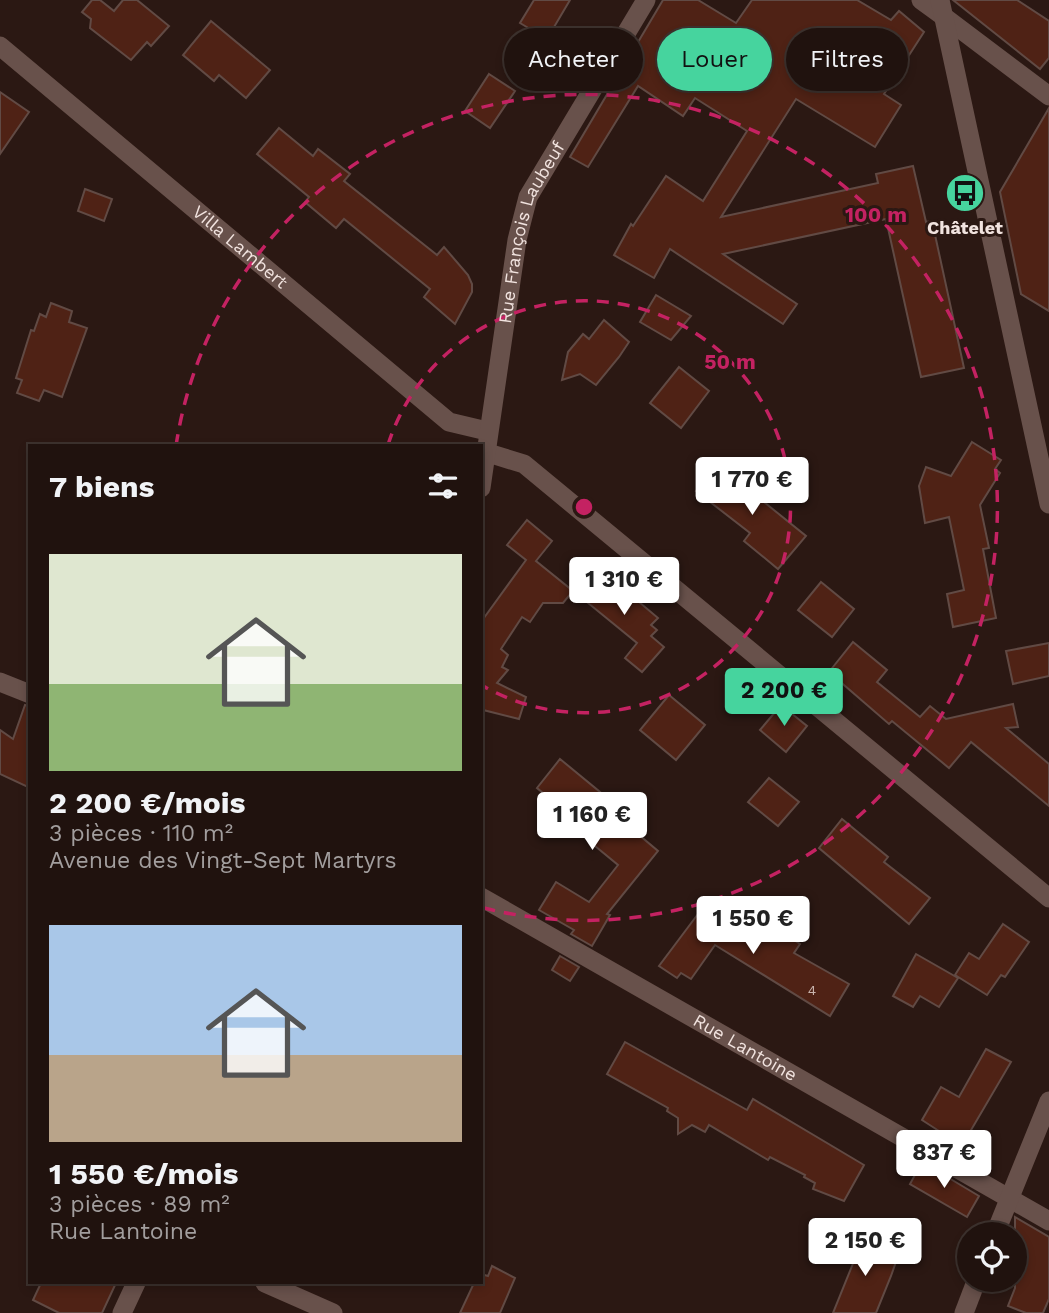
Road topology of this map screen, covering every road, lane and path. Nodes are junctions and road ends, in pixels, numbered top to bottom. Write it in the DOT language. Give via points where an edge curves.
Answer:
graph roads {
  1 [pos="646,0"];
  2 [pos="921,0"];
  3 [pos="942,8"];
  4 [pos="0,46"];
  5 [pos="1049,96"];
  6 [pos="487,431"];
  7 [pos="485,453"];
  8 [pos="483,470"];
  9 [pos="1049,504"];
  10 [pos="0,682"];
  11 [pos="28,693"];
  12 [pos="483,898"];
  13 [pos="1049,898"];
  14 [pos="1049,1101"];
  15 [pos="1009,1199"];
  16 [pos="1000,1222"];
  17 [pos="1049,1222"];
  18 [pos="136,1284"];
  19 [pos="267,1284"];
  20 [pos="972,1292"];
  21 [pos="122,1313"];
  22 [pos="333,1313"];
  23 [pos="964,1313"];
  1 -- 6 [label="street, Rue François Laubeuf" via="528,197"];
  2 -- 3 [label="street"];
  3 -- 5 [label="street"];
  3 -- 9 [label="street"];
  4 -- 6 [label="street, Villa Lambert" via="449,422"];
  6 -- 7 [label="street, Rue François Laubeuf"];
  7 -- 8 [label="street, Rue François Laubeuf"];
  7 -- 13 [label="street" via="524,464"];
  10 -- 11 [label="street"];
  12 -- 15 [label="street, Rue Lantoine"];
  14 -- 15 [label="street"];
  15 -- 16 [label="street"];
  15 -- 17 [label="street, Rue Lantoine"];
  18 -- 21 [label="street"];
  19 -- 22 [label="street"];
  20 -- 23 [label="street"];
}
